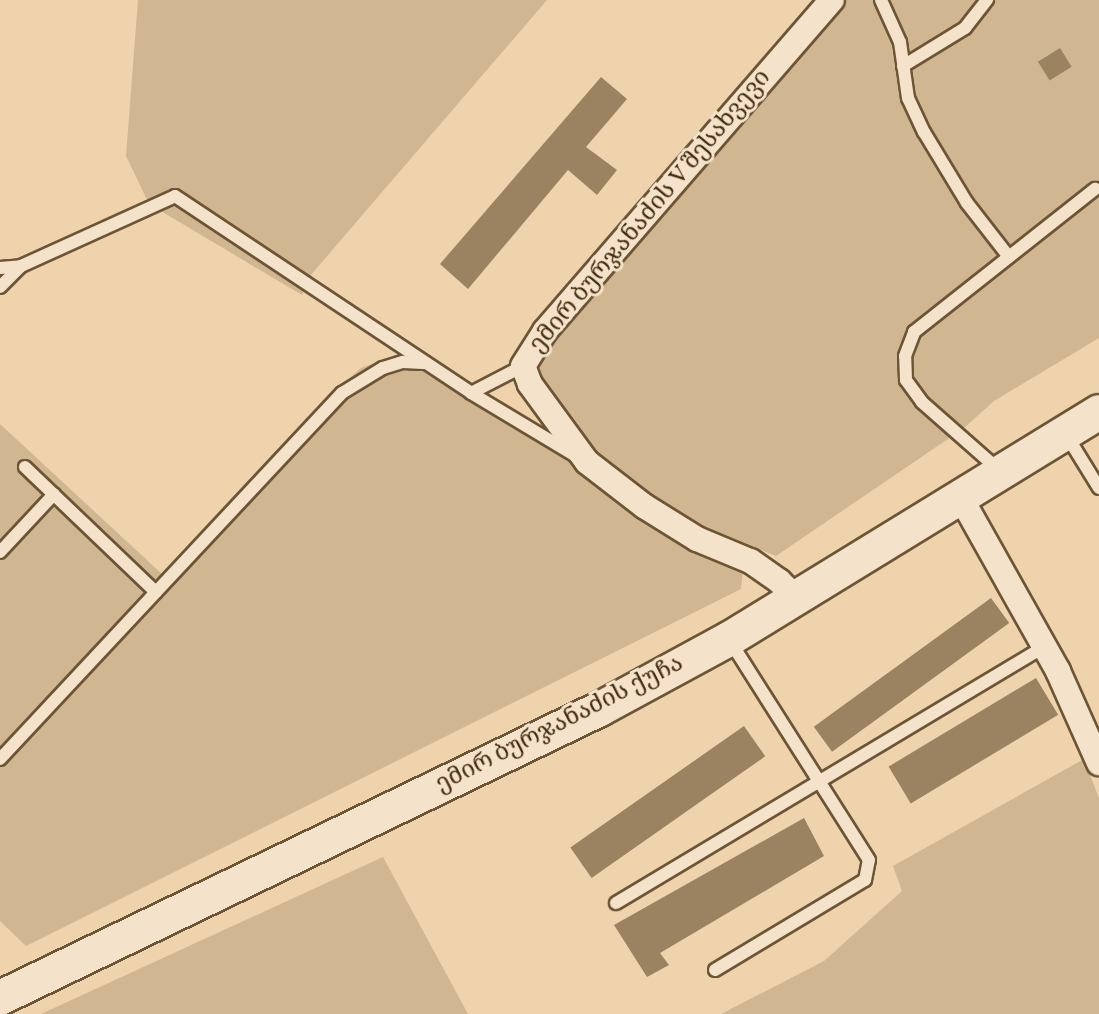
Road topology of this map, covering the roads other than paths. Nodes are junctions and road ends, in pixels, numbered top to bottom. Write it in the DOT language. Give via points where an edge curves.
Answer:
graph roads {
  1 [pos="832,0"];
  2 [pos="881,0"];
  3 [pos="987,0"];
  4 [pos="903,66"];
  5 [pos="1095,189"];
  6 [pos="1009,257"];
  7 [pos="21,266"];
  8 [pos="0,268"];
  9 [pos="0,287"];
  10 [pos="426,364"];
  11 [pos="523,366"];
  12 [pos="471,393"];
  13 [pos="1099,412"];
  14 [pos="1065,433"];
  15 [pos="587,462"];
  16 [pos="25,467"];
  17 [pos="1002,472"];
  18 [pos="1099,488"];
  19 [pos="54,494"];
  20 [pos="961,498"];
  21 [pos="0,552"];
  22 [pos="156,592"];
  23 [pos="796,598"];
  24 [pos="729,639"];
  25 [pos="1044,647"];
  26 [pos="0,759"];
  27 [pos="1099,763"];
  28 [pos="818,782"];
  29 [pos="616,903"];
  30 [pos="715,970"];
  31 [pos="0,998"];
  1 -- 11 [label="street, ემირ ბურჯანაძის V შესახვევი" via="545,331"];
  2 -- 4 [label="lane" via="900,42"];
  3 -- 4 [label="lane" via="965,28"];
  4 -- 6 [label="lane" via="908,98 924,132 967,203"];
  5 -- 6 [label="lane"];
  6 -- 17 [label="lane" via="914,332 905,356 906,380 922,402"];
  7 -- 8 [label="lane"];
  7 -- 9 [label="lane"];
  7 -- 10 [label="lane" via="175,196"];
  10 -- 12 [label="lane"];
  10 -- 22 [label="lane" via="403,362 383,368 342,393"];
  11 -- 12 [label="lane"];
  11 -- 15 [label="street, ემირ ბურჯანაძის V შესახვევი" via="536,393"];
  12 -- 15 [label="lane"];
  13 -- 14 [label="street, ემირ ბურჯანაძის ქუჩა"];
  14 -- 17 [label="street, ემირ ბურჯანაძის ქუჩა"];
  14 -- 18 [label="lane"];
  15 -- 23 [label="street, ემირ ბურჯანაძის V შესახვევი" via="697,539 750,561"];
  16 -- 19 [label="lane"];
  17 -- 20 [label="street, ემირ ბურჯანაძის ქუჩა"];
  19 -- 21 [label="lane"];
  19 -- 22 [label="lane"];
  20 -- 23 [label="street, ემირ ბურჯანაძის ქუჩა"];
  20 -- 25 [label="street"];
  22 -- 26 [label="lane"];
  23 -- 24 [label="street, ემირ ბურჯანაძის ქუჩა"];
  24 -- 28 [label="lane"];
  24 -- 31 [label="street, ემირ ბურჯანაძის ქუჩა" via="600,709"];
  25 -- 27 [label="street"];
  25 -- 28 [label="lane"];
  28 -- 29 [label="lane"];
  28 -- 30 [label="lane" via="869,860 865,880"];
}
